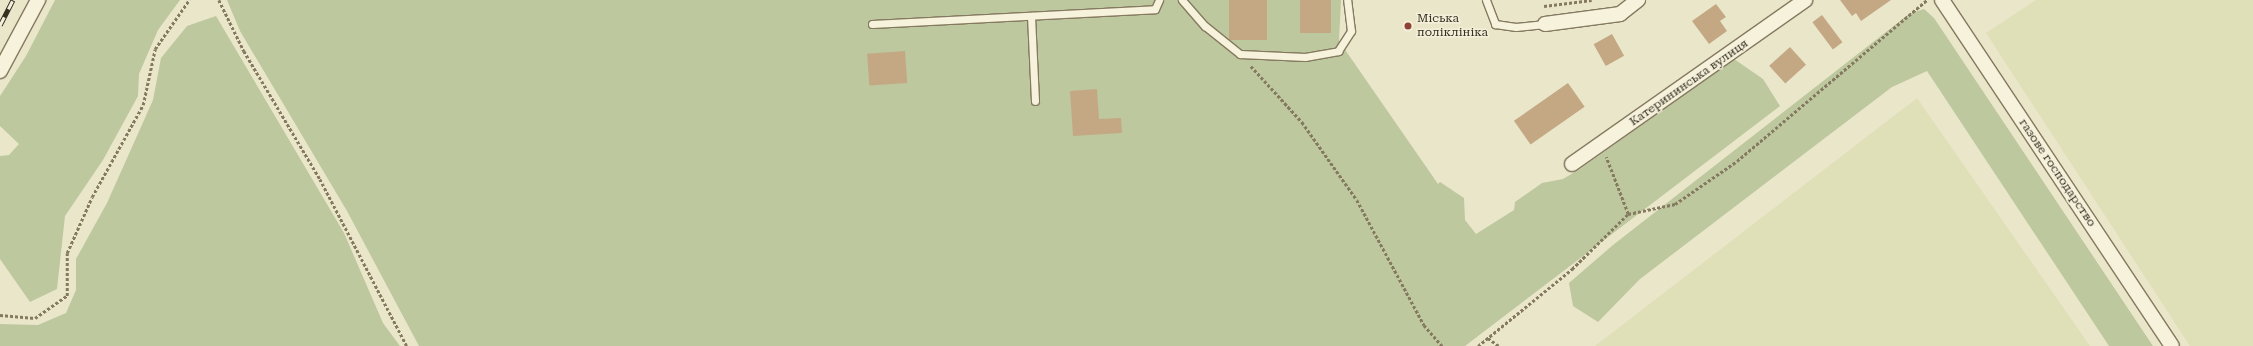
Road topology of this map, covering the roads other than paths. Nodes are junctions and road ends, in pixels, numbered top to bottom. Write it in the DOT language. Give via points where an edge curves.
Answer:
graph roads {
  1 [pos="38,0"];
  2 [pos="1159,0"];
  3 [pos="1182,0"];
  4 [pos="1348,0"];
  5 [pos="1486,0"];
  6 [pos="1638,0"];
  7 [pos="1805,0"];
  8 [pos="1942,0"];
  9 [pos="1031,16"];
  10 [pos="872,24"];
  11 [pos="1545,24"];
  12 [pos="0,71"];
  13 [pos="1035,101"];
  14 [pos="1572,164"];
  15 [pos="2172,346"];
  1 -- 12 [label="street"];
  2 -- 9 [label="lane" via="1155,9"];
  3 -- 4 [label="lane" via="1205,26 1240,54 1305,57 1338,51 1351,31"];
  5 -- 11 [label="lane" via="1495,24 1516,27"];
  6 -- 11 [label="street" via="1620,14"];
  7 -- 14 [label="street, Катерининська вулиця"];
  8 -- 15 [label="street, газове господарство"];
  9 -- 10 [label="lane"];
  9 -- 13 [label="lane"];
}
